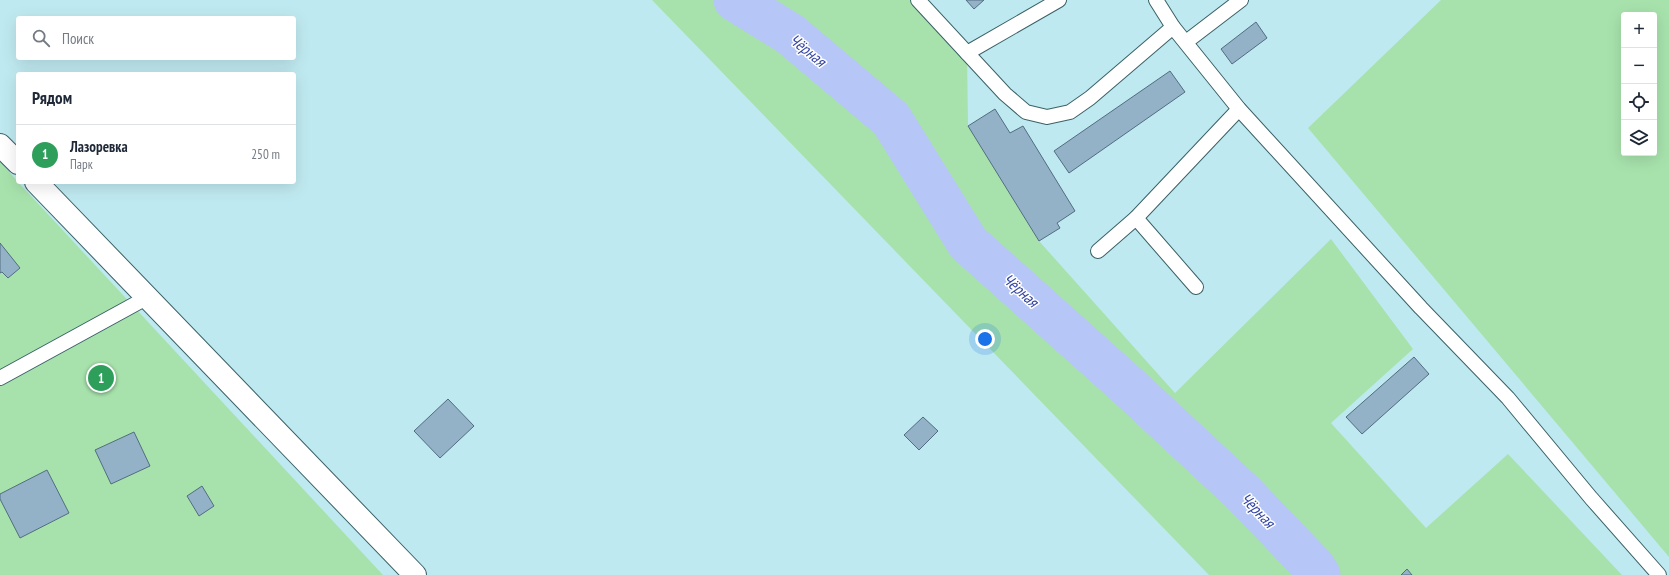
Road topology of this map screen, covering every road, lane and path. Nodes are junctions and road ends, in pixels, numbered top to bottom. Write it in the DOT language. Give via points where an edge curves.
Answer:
graph roads {
  1 [pos="918,0"];
  2 [pos="1059,0"];
  3 [pos="1156,0"];
  4 [pos="1241,0"];
  5 [pos="1174,27"];
  6 [pos="1186,42"];
  7 [pos="968,53"];
  8 [pos="1239,109"];
  9 [pos="0,145"];
  10 [pos="16,161"];
  11 [pos="38,184"];
  12 [pos="1136,218"];
  13 [pos="1098,251"];
  14 [pos="1196,287"];
  15 [pos="148,297"];
  16 [pos="0,378"];
  17 [pos="415,575"];
  18 [pos="1658,575"];
  1 -- 7 [label="lane"];
  2 -- 7 [label="lane"];
  3 -- 5 [label="lane"];
  4 -- 6 [label="lane"];
  5 -- 6 [label="lane"];
  5 -- 7 [label="lane" via="1090,98 1070,112 1047,117 1026,112 1005,94"];
  6 -- 8 [label="lane"];
  8 -- 12 [label="lane"];
  8 -- 18 [label="lane" via="1421,308 1508,398"];
  9 -- 10 [label="street"];
  11 -- 15 [label="street"];
  12 -- 13 [label="lane"];
  12 -- 14 [label="lane"];
  15 -- 16 [label="lane"];
  15 -- 17 [label="street"];
}
